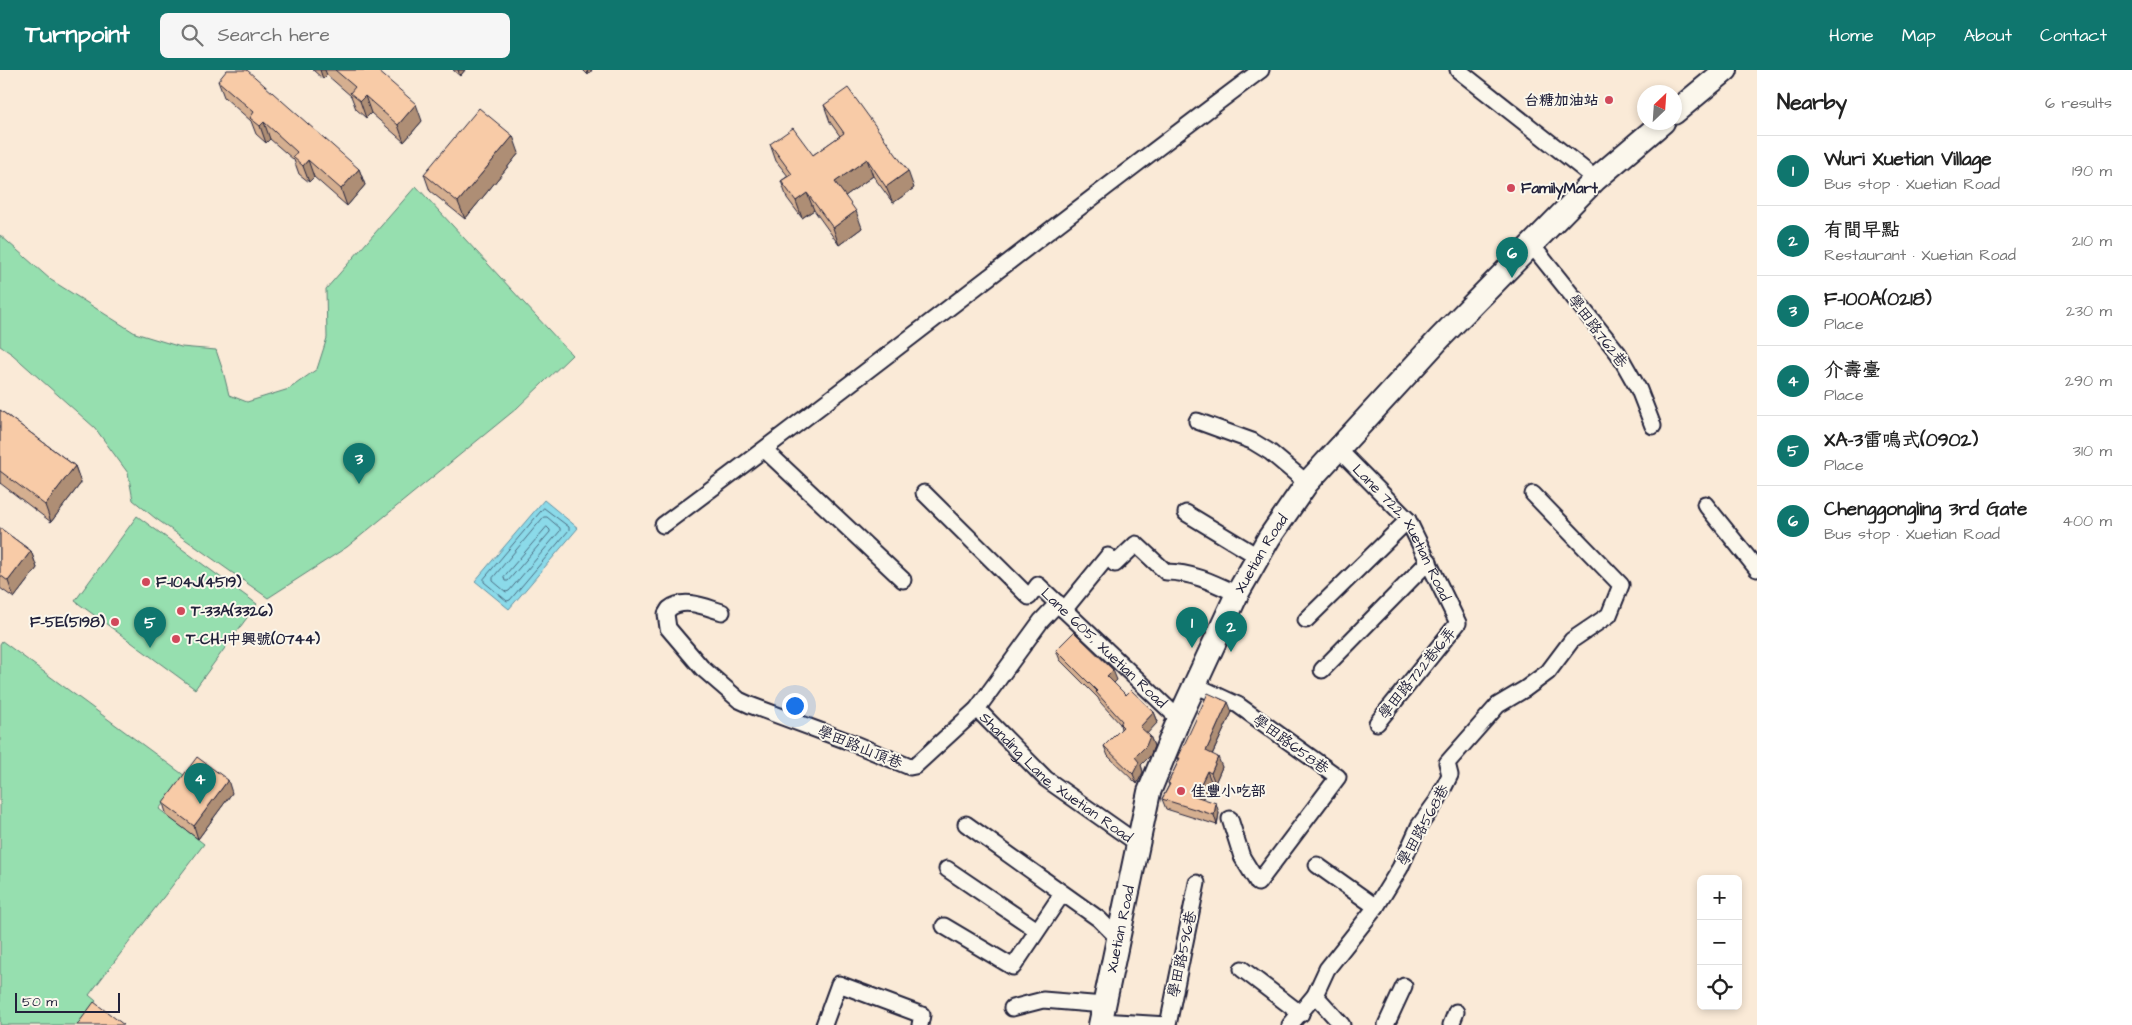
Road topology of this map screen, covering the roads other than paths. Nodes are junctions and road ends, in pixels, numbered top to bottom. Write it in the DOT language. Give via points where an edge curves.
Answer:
graph roads {
  1 [pos="1261,70"];
  2 [pos="1458,70"];
  3 [pos="1726,70"];
  4 [pos="1682,106"];
  5 [pos="1654,130"];
  6 [pos="1596,179"];
  7 [pos="1531,244"];
  8 [pos="1197,421"];
  9 [pos="1653,426"];
  10 [pos="1338,448"];
  11 [pos="765,450"];
  12 [pos="1307,483"];
  13 [pos="924,493"];
  14 [pos="1533,494"];
  15 [pos="1705,504"];
  16 [pos="1186,513"];
  17 [pos="1408,520"];
  18 [pos="663,525"];
  19 [pos="1258,556"];
  20 [pos="1429,561"];
  21 [pos="1757,570"];
  22 [pos="903,580"];
  23 [pos="1237,594"];
  24 [pos="1061,606"];
  25 [pos="722,612"];
  26 [pos="1306,620"];
  27 [pos="1458,624"];
  28 [pos="1322,670"];
  29 [pos="1195,685"];
  30 [pos="977,709"];
  31 [pos="1179,719"];
  32 [pos="1377,723"];
  33 [pos="1230,818"];
  34 [pos="966,824"];
  35 [pos="1137,843"];
  36 [pos="1317,865"];
  37 [pos="947,869"];
  38 [pos="1197,883"];
  39 [pos="1062,894"];
  40 [pos="1376,907"];
  41 [pos="944,926"];
  42 [pos="1037,930"];
  43 [pos="1118,938"];
  44 [pos="1242,969"];
  45 [pos="1404,986"];
  46 [pos="1315,995"];
  47 [pos="1012,1008"];
  48 [pos="1101,1017"];
  49 [pos="1294,1022"];
  50 [pos="824,1025"];
  51 [pos="920,1025"];
  52 [pos="1167,1025"];
  53 [pos="1342,1025"];
  54 [pos="1386,1025"];
  1 -- 11 [label="street"];
  2 -- 6 [label="street"];
  3 -- 4 [label="main road"];
  5 -- 6 [label="main road, Xuetian Road"];
  6 -- 7 [label="main road, Xuetian Road"];
  7 -- 9 [label="street, 學田路762巷" via="1618,353 1639,390"];
  7 -- 10 [label="main road, Xuetian Road"];
  8 -- 12 [label="street" via="1252,441"];
  10 -- 12 [label="main road, Xuetian Road"];
  10 -- 17 [label="street, Lane 722, Xuetian Road"];
  11 -- 18 [label="street"];
  11 -- 22 [label="street"];
  12 -- 19 [label="main road, Xuetian Road"];
  13 -- 24 [label="street, Lane 605, Xuetian Road" via="1030,597 1038,586"];
  14 -- 40 [label="street, 學田路568巷" via="1621,585 1619,594 1609,616 1572,640 1548,672 1498,704 1447,763 1450,775"];
  15 -- 21 [label="street"];
  16 -- 19 [label="street"];
  17 -- 20 [label="street, Lane 722, Xuetian Road"];
  17 -- 26 [label="street"];
  19 -- 23 [label="main road, Xuetian Road"];
  20 -- 27 [label="street, Lane 722, Xuetian Road"];
  20 -- 28 [label="street"];
  23 -- 24 [label="street, 學田路山頂巷" via="1182,572 1166,572 1136,544 1115,564 1108,556"];
  23 -- 29 [label="main road, Xuetian Road"];
  24 -- 30 [label="street, 學田路山頂巷" via="1041,621"];
  24 -- 31 [label="street, Lane 605, Xuetian Road"];
  25 -- 30 [label="street, 學田路山頂巷" via="687,603 674,605 666,614 666,622 702,668 732,695 903,766 915,766"];
  27 -- 32 [label="street, 學田路722巷16弄"];
  29 -- 31 [label="main road, Xuetian Road"];
  29 -- 33 [label="street, 學田路658巷" via="1238,705 1338,777 1258,883 1242,857"];
  30 -- 35 [label="street, Shanding Lane, Xuetian Road" via="1046,779"];
  31 -- 35 [label="main road, Xuetian Road" via="1149,792"];
  34 -- 39 [label="street"];
  35 -- 43 [label="main road, Xuetian Road"];
  36 -- 40 [label="street"];
  37 -- 42 [label="street"];
  38 -- 52 [label="street, 學田路596巷"];
  39 -- 42 [label="street"];
  39 -- 43 [label="street" via="1099,919"];
  40 -- 46 [label="street, 學田路568巷" via="1327,969"];
  41 -- 42 [label="street" via="1013,967"];
  43 -- 48 [label="main road, Xuetian Road"];
  44 -- 49 [label="street"];
  45 -- 54 [label="street"];
  46 -- 49 [label="street, 學田路568巷"];
  46 -- 53 [label="street"];
  47 -- 48 [label="street" via="1043,1000"];
  48 -- 52 [label="street"];
  50 -- 51 [label="street" via="838,984 922,1015"];
}
